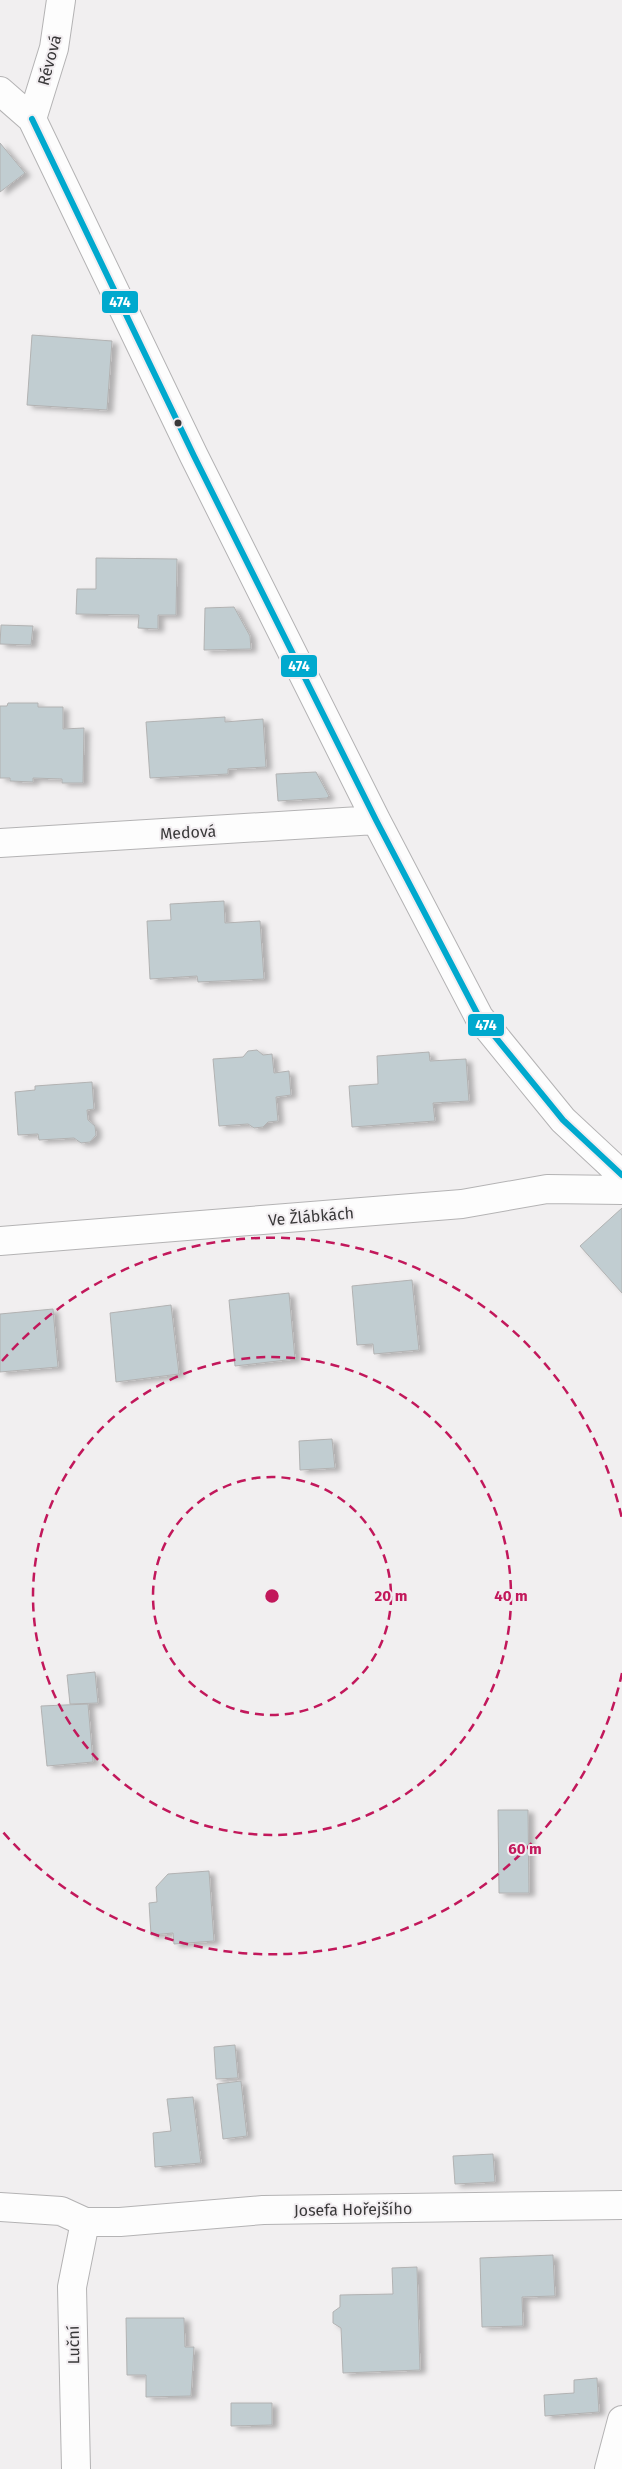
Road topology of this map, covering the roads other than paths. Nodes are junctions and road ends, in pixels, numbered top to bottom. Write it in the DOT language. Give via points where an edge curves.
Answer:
graph roads {
  1 [pos="61,0"];
  2 [pos="0,91"];
  3 [pos="32,119"];
  4 [pos="376,820"];
  5 [pos="0,843"];
  6 [pos="622,1175"];
  7 [pos="622,1190"];
  8 [pos="0,1241"];
  9 [pos="622,2205"];
  10 [pos="0,2207"];
  11 [pos="85,2222"];
  12 [pos="622,2420"];
  13 [pos="76,2469"];
  14 [pos="609,2469"];
  1 -- 3 [label="street, Révová" via="54,48"];
  2 -- 3 [label="street"];
  3 -- 4 [label="street" via="190,447"];
  4 -- 5 [label="street, Medová"];
  4 -- 6 [label="street" via="479,1017 564,1120"];
  7 -- 8 [label="street, Ve Žlábkách" via="546,1189 462,1204"];
  9 -- 11 [label="street, Josefa Hořejšího" via="263,2210"];
  10 -- 11 [label="street" via="61,2210"];
  11 -- 13 [label="street, Luční" via="72,2287"];
  12 -- 14 [label="street"];
}
